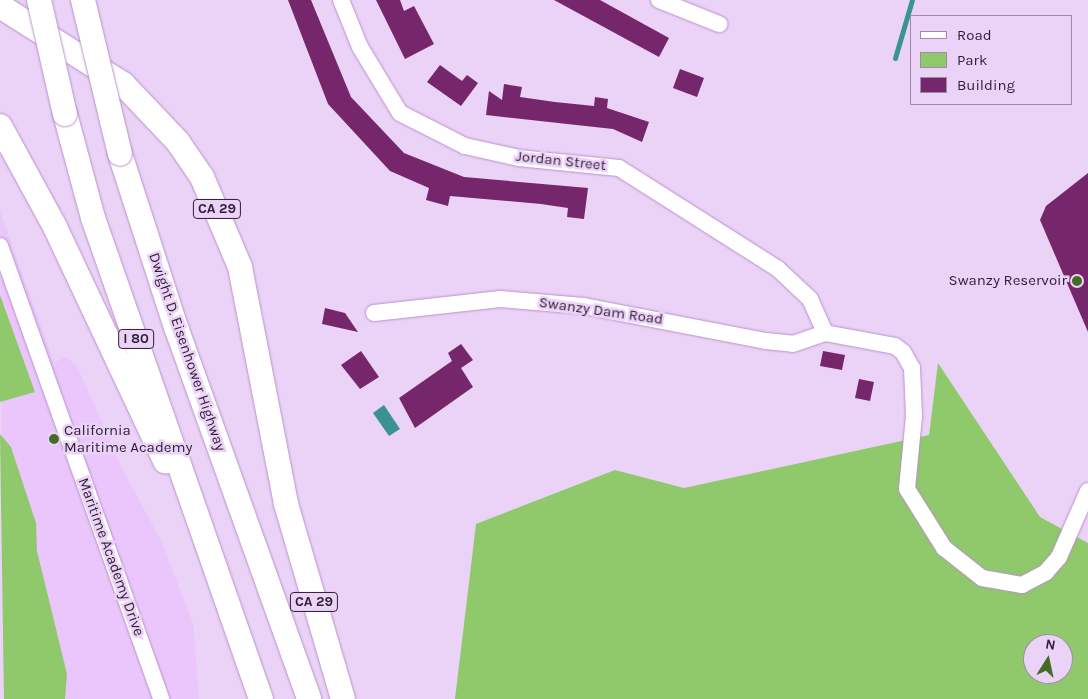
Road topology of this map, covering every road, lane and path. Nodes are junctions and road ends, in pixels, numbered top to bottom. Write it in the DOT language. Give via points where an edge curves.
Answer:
graph roads {
  1 [pos="39,0"];
  2 [pos="83,0"];
  3 [pos="341,0"];
  4 [pos="659,0"];
  5 [pos="0,6"];
  6 [pos="719,24"];
  7 [pos="0,126"];
  8 [pos="0,246"];
  9 [pos="374,313"];
  10 [pos="825,332"];
  11 [pos="1088,490"];
  12 [pos="214,562"];
  13 [pos="161,699"];
  14 [pos="262,699"];
  15 [pos="309,699"];
  16 [pos="343,699"];
  1 -- 12 [label="highway, I 80, bridge" via="93,218"];
  2 -- 15 [label="highway, Dwight D. Eisenhower Highway / I 80, bridge" via="120,154 176,327"];
  3 -- 10 [label="street, Jordan Street" via="382,89 400,113 465,146 520,158 619,168 778,269 810,299"];
  4 -- 6 [label="street"];
  5 -- 16 [label="highway, CA 29" via="123,84 178,142 202,177 240,267 286,504"];
  7 -- 12 [label="highway" via="77,271"];
  8 -- 13 [label="street, Maritime Academy Drive"];
  9 -- 10 [label="street, Swanzy Dam Road" via="500,299 584,306 794,344"];
  10 -- 11 [label="street" via="895,346 903,352 912,368 914,416 906,489 944,548 982,578 1022,585 1046,572 1058,557"];
  12 -- 14 [label="highway, I 80"];
}
